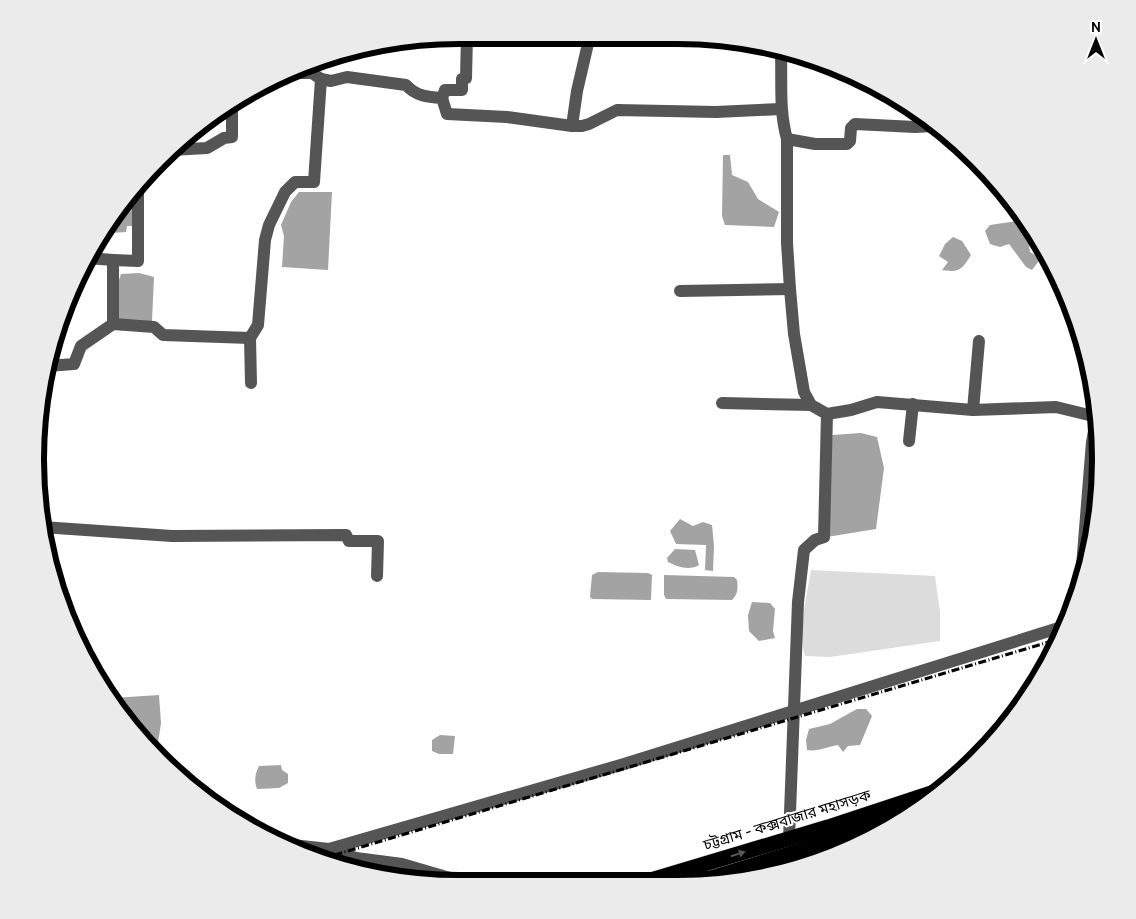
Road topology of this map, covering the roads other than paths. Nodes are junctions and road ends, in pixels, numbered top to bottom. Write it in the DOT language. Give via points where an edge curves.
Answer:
graph roads {
  1 [pos="467,44"];
  2 [pos="588,44"];
  3 [pos="782,58"];
  4 [pos="308,72"];
  5 [pos="321,79"];
  6 [pos="442,98"];
  7 [pos="781,109"];
  8 [pos="232,112"];
  9 [pos="572,126"];
  10 [pos="926,127"];
  11 [pos="787,139"];
  12 [pos="188,144"];
  13 [pos="138,196"];
  14 [pos="96,259"];
  15 [pos="113,260"];
  16 [pos="790,289"];
  17 [pos="680,291"];
  18 [pos="113,324"];
  19 [pos="250,338"];
  20 [pos="979,341"];
  21 [pos="55,365"];
  22 [pos="251,383"];
  23 [pos="722,402"];
  24 [pos="913,404"];
  25 [pos="811,405"];
  26 [pos="973,410"];
  27 [pos="827,414"];
  28 [pos="1090,414"];
  29 [pos="909,441"];
  30 [pos="1092,448"];
  31 [pos="50,528"];
  32 [pos="1084,541"];
  33 [pos="377,576"];
  34 [pos="1056,629"];
  35 [pos="795,711"];
  36 [pos="919,797"];
  37 [pos="789,839"];
  38 [pos="844,840"];
  39 [pos="308,847"];
  40 [pos="329,849"];
  41 [pos="708,863"];
  42 [pos="744,870"];
  43 [pos="711,873"];
  44 [pos="440,874"];
  45 [pos="668,875"];
  1 -- 6 [label="street" via="466,78 462,79 462,90 445,90"];
  2 -- 9 [label="street"];
  3 -- 7 [label="street"];
  4 -- 5 [label="street"];
  5 -- 6 [label="street" via="331,81 347,77 406,85 413,93"];
  5 -- 19 [label="street" via="314,182 295,182 285,192 270,226 265,240 258,324"];
  6 -- 9 [label="street" via="447,114 507,117"];
  7 -- 9 [label="street" via="716,112 617,110 589,124"];
  7 -- 11 [label="street"];
  8 -- 12 [label="street" via="232,138 224,138 206,148"];
  10 -- 11 [label="street" via="854,124 847,144 815,144"];
  11 -- 16 [label="street"];
  13 -- 15 [label="street" via="138,261"];
  14 -- 15 [label="street"];
  15 -- 18 [label="street"];
  16 -- 17 [label="street"];
  16 -- 25 [label="street" via="804,392"];
  18 -- 19 [label="street" via="154,327 163,335"];
  18 -- 21 [label="street" via="81,346 74,364"];
  19 -- 22 [label="street"];
  20 -- 26 [label="street"];
  23 -- 25 [label="street"];
  24 -- 26 [label="street"];
  24 -- 27 [label="street" via="877,402"];
  24 -- 29 [label="street"];
  25 -- 27 [label="street"];
  26 -- 28 [label="street" via="1056,407"];
  27 -- 35 [label="street" via="824,537 804,550 798,602"];
  30 -- 32 [label="street"];
  31 -- 33 [label="street" via="172,536 346,535 349,540 378,540"];
  34 -- 35 [label="street"];
  35 -- 37 [label="street"];
  35 -- 40 [label="street"];
  36 -- 37 [label="highway, চট্টগ্রাম - কক্সবাজার মহাসড়ক"];
  41 -- 37 [label="highway, চট্টগ্রাম - কক্সবাজার মহাসড়ক, one-way"];
  38 -- 42 [label="highway, চট্টগ্রাম - কক্সবাজার মহাসড়ক"];
  39 -- 40 [label="street"];
  40 -- 44 [label="street" via="356,858 402,864"];
  41 -- 43 [label="street"];
  41 -- 45 [label="highway, চট্টগ্রাম - কক্সবাজার মহাসড়ক"];
}
